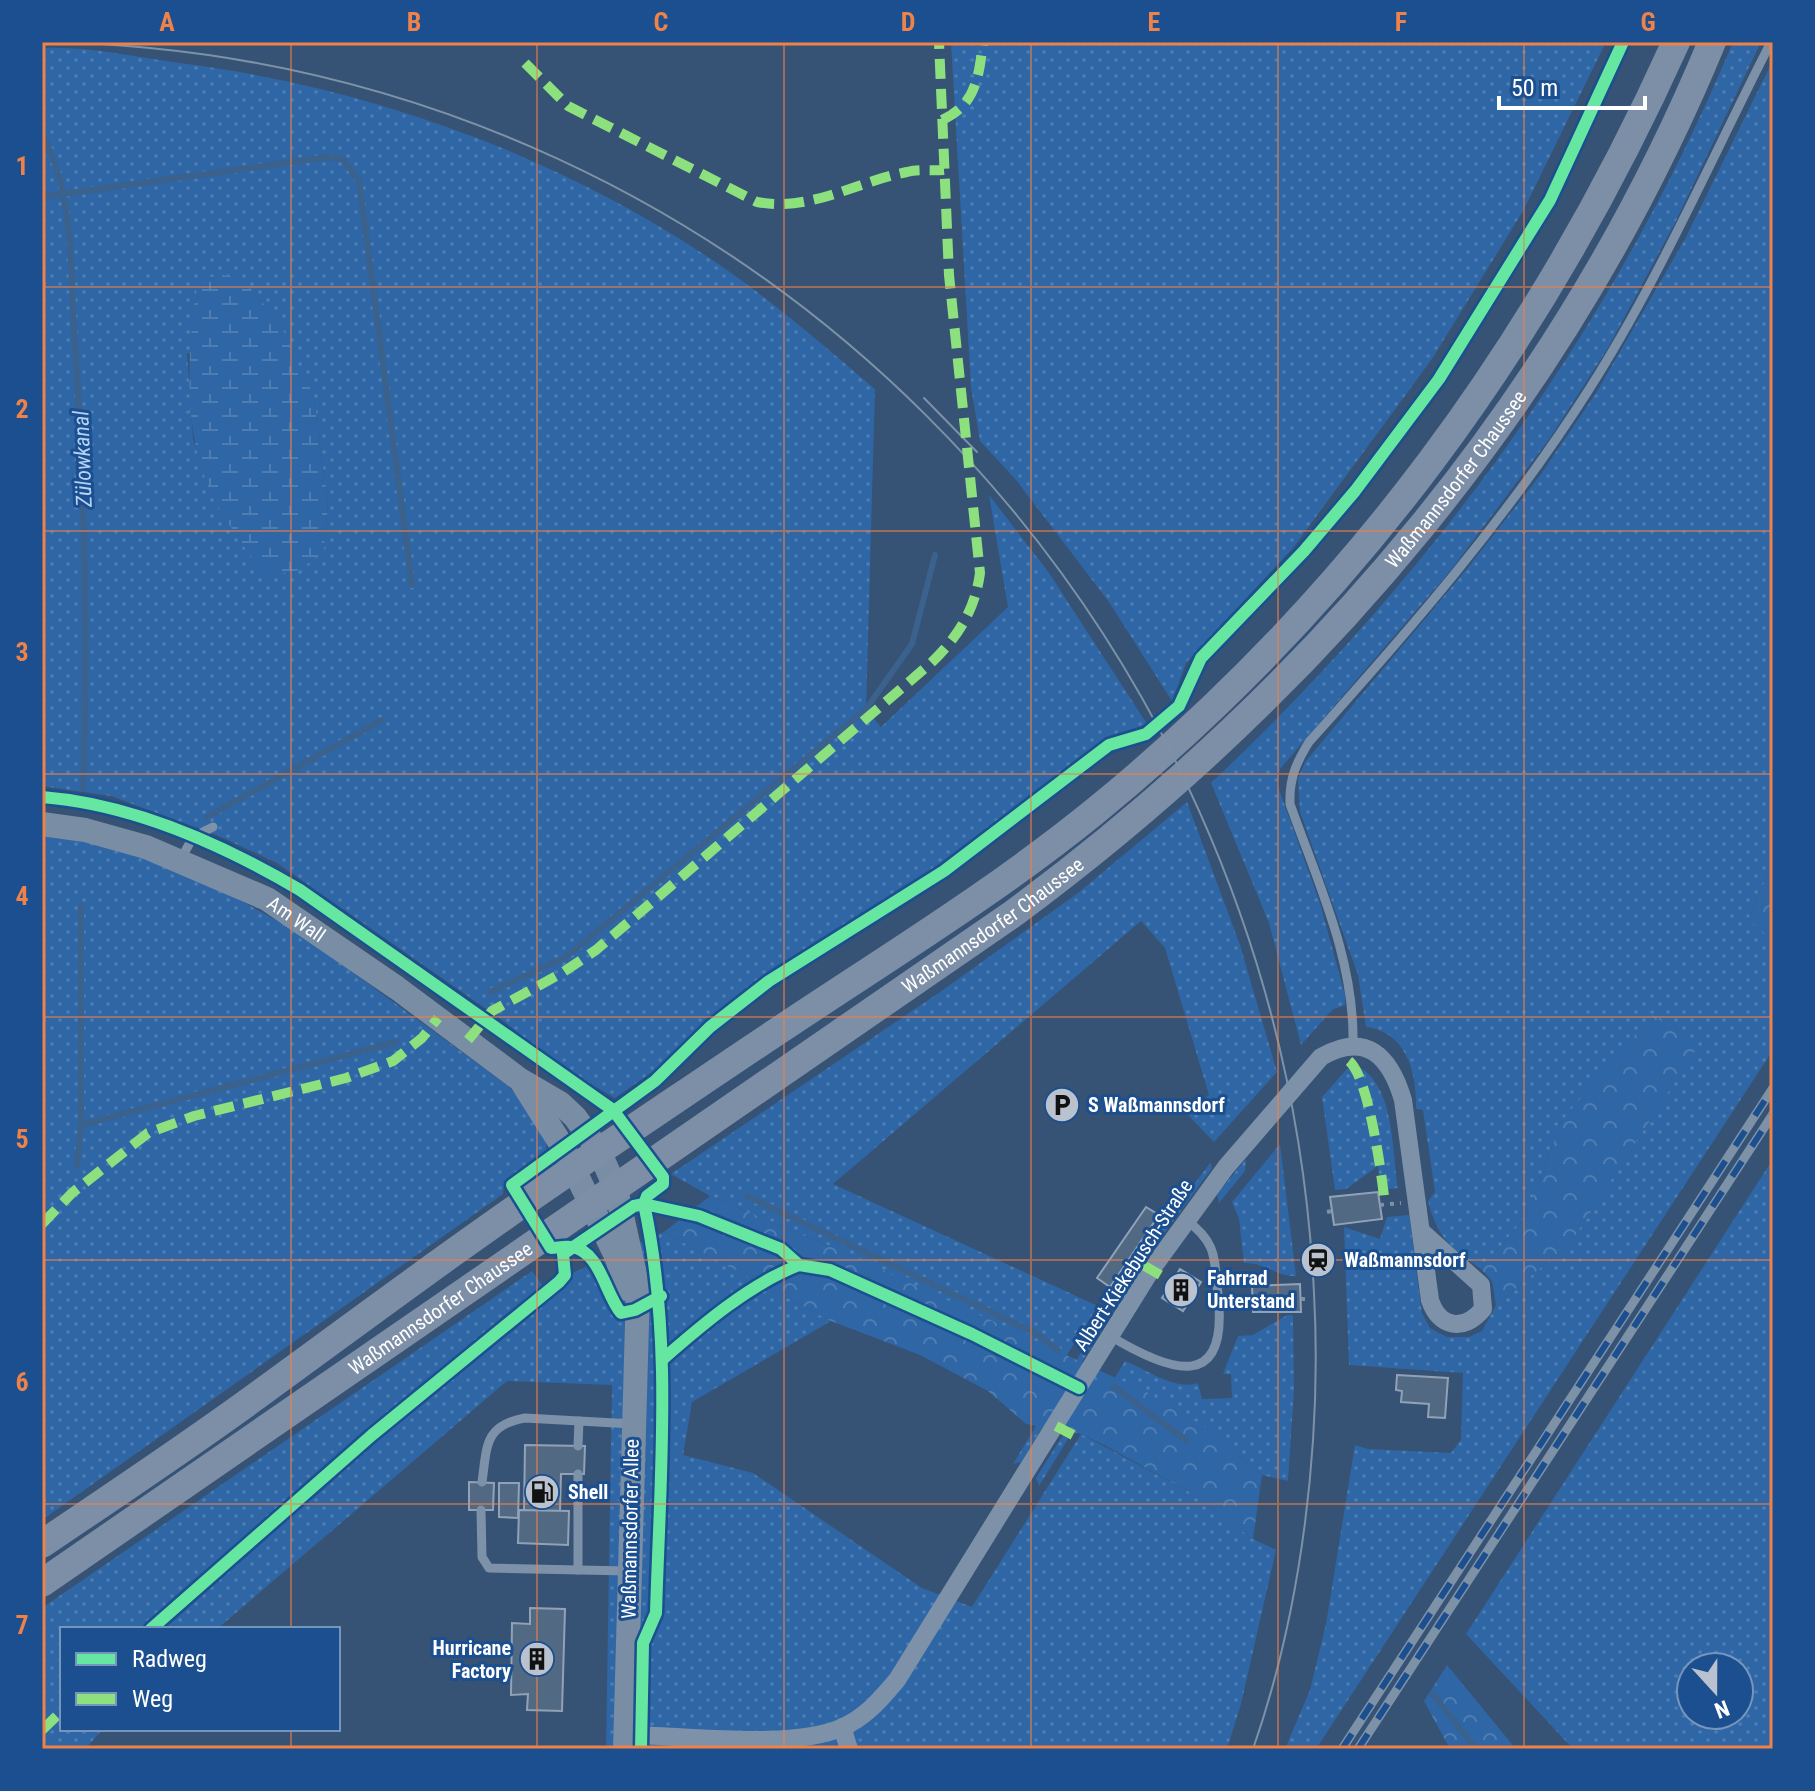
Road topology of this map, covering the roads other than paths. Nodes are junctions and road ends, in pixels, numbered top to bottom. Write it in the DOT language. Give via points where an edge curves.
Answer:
graph roads {
  1 [pos="1676,42"];
  2 [pos="1712,42"];
  3 [pos="1771,42"];
  4 [pos="42,824"];
  5 [pos="213,827"];
  6 [pos="181,859"];
  7 [pos="1353,1045"];
  8 [pos="519,1079"];
  9 [pos="599,1151"];
  10 [pos="573,1169"];
  11 [pos="616,1189"];
  12 [pos="591,1206"];
  13 [pos="1186,1220"];
  14 [pos="1423,1233"];
  15 [pos="635,1310"];
  16 [pos="1110,1336"];
  17 [pos="579,1421"];
  18 [pos="633,1424"];
  19 [pos="578,1446"];
  20 [pos="578,1474"];
  21 [pos="482,1482"];
  22 [pos="481,1510"];
  23 [pos="42,1544"];
  24 [pos="578,1570"];
  25 [pos="629,1571"];
  26 [pos="42,1583"];
  27 [pos="842,1727"];
  28 [pos="625,1742"];
  29 [pos="849,1749"];
  1 -- 9 [label="main road, Waßmannsdorfer Chaussee" via="1572,252 1458,428 1331,586 1190,730 1079,824 935,930"];
  2 -- 11 [label="main road, Waßmannsdorfer Chaussee" via="1599,269 1484,447 1353,610 1256,712 1171,790 1014,913"];
  3 -- 7 [label="lane" via="1663,264 1588,392 1454,574 1309,742 1295,766 1290,804 1345,964 1354,1006"];
  4 -- 6 [label="street, Am Wall" via="117,838"];
  5 -- 6 [label="lane" via="193,837"];
  6 -- 8 [label="street, Am Wall" via="302,921"];
  7 -- 13 [label="street, Albert-Kiekebusch-Straße" via="1321,1057"];
  7 -- 14 [label="street" via="1386,1060 1396,1077"];
  8 -- 9 [label="street, Am Wall" via="568,1110"];
  8 -- 10 [label="street, Am Wall"];
  9 -- 10 [label="main road, Waßmannsdorfer Chaussee"];
  9 -- 11 [label="street, Am Wall"];
  10 -- 12 [label="street, Waßmannsdorfer Allee"];
  10 -- 23 [label="main road, Waßmannsdorfer Chaussee"];
  11 -- 12 [label="main road, Waßmannsdorfer Chaussee"];
  11 -- 15 [label="street, Waßmannsdorfer Allee" via="638,1277"];
  12 -- 15 [label="street, Waßmannsdorfer Allee"];
  12 -- 26 [label="main road, Waßmannsdorfer Chaussee"];
  13 -- 16 [label="street, Albert-Kiekebusch-Straße"];
  13 -- 16 [label="lane" via="1207,1237 1214,1255 1221,1333 1216,1350 1205,1362 1179,1367"];
  14 -- 14 [label="street" via="1434,1312 1454,1325 1475,1318 1483,1309 1481,1285"];
  15 -- 18 [label="street, Waßmannsdorfer Allee"];
  16 -- 27 [label="street, Albert-Kiekebusch-Straße" via="897,1680 879,1702"];
  17 -- 18 [label="lane"];
  17 -- 19 [label="lane"];
  17 -- 21 [label="lane" via="525,1418 496,1428 488,1441"];
  18 -- 25 [label="street, Waßmannsdorfer Allee"];
  20 -- 24 [label="lane"];
  22 -- 24 [label="lane" via="482,1557 489,1568"];
  24 -- 25 [label="lane"];
  25 -- 28 [label="street, Waßmannsdorfer Allee"];
  27 -- 28 [label="street, Albert-Kiekebusch-Straße" via="789,1738"];
  27 -- 29 [label="street"];
}
